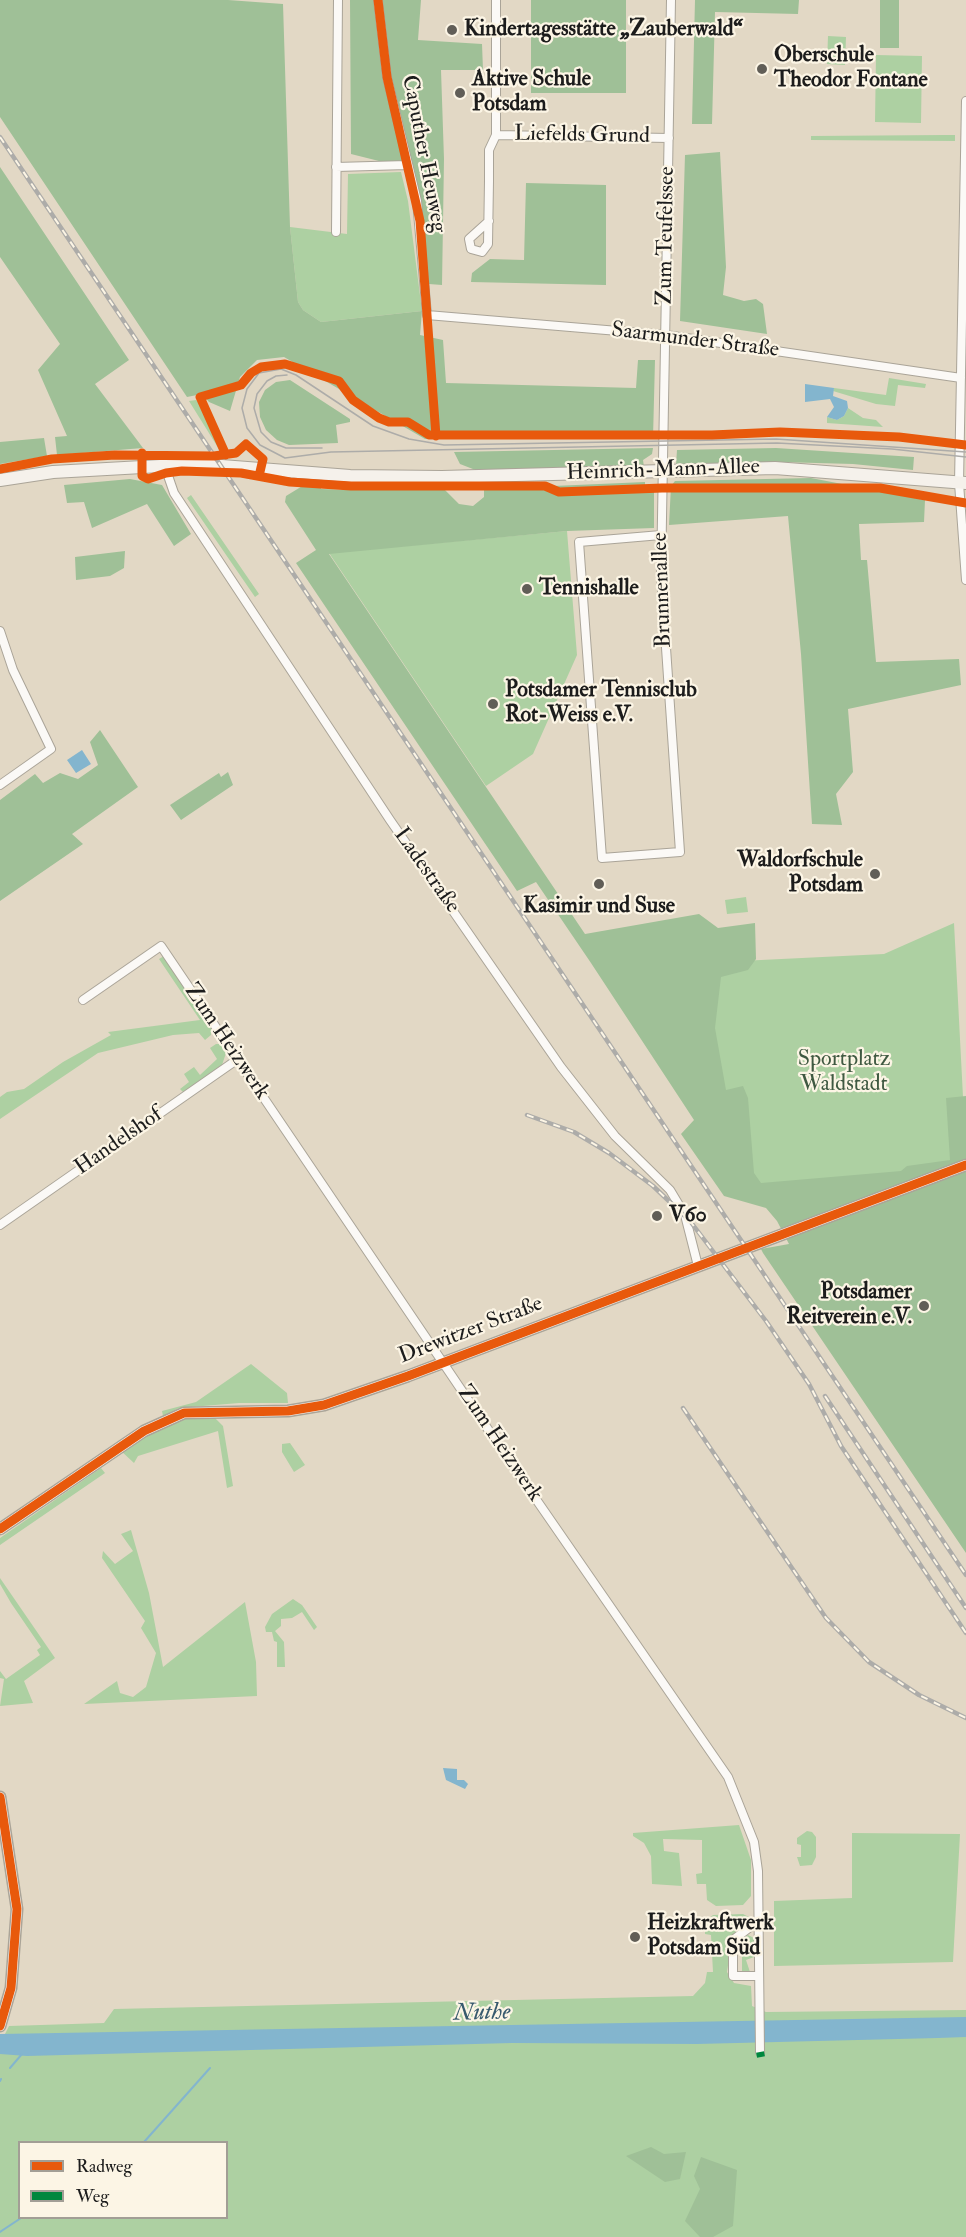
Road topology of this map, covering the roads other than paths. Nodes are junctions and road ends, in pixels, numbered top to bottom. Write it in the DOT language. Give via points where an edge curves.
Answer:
graph roads {
  1 [pos="338,0"];
  2 [pos="378,0"];
  3 [pos="496,0"];
  4 [pos="671,0"];
  5 [pos="966,102"];
  6 [pos="496,135"];
  7 [pos="669,138"];
  8 [pos="407,165"];
  9 [pos="336,167"];
  10 [pos="489,221"];
  11 [pos="336,232"];
  12 [pos="427,315"];
  13 [pos="666,335"];
  14 [pos="961,378"];
  15 [pos="164,464"];
  16 [pos="661,472"];
  17 [pos="0,480"];
  18 [pos="963,483"];
  19 [pos="661,536"];
  20 [pos="966,580"];
  21 [pos="0,631"];
  22 [pos="0,785"];
  23 [pos="83,1000"];
  24 [pos="238,1059"];
  25 [pos="966,1165"];
  26 [pos="0,1225"];
  27 [pos="698,1266"];
  28 [pos="443,1362"];
  29 [pos="0,1529"];
  30 [pos="0,1797"];
  31 [pos="758,1921"];
  32 [pos="759,1977"];
  33 [pos="1,2023"];
  34 [pos="760,2052"];
  1 -- 9 [label="street"];
  2 -- 8 [label="street, Caputher Heuweg" via="387,77"];
  3 -- 6 [label="street, Liefelds Grund"];
  4 -- 7 [label="street, Zum Teufelssee"];
  5 -- 14 [label="street"];
  6 -- 7 [label="street, Liefelds Grund"];
  6 -- 10 [label="street, Liefelds Grund" via="489,150"];
  7 -- 13 [label="street, Zum Teufelssee"];
  8 -- 9 [label="street, Caputher Heuweg"];
  8 -- 12 [label="street, Caputher Heuweg" via="420,220"];
  9 -- 11 [label="street"];
  12 -- 13 [label="street, Saarmunder Straße"];
  13 -- 14 [label="street, Saarmunder Straße"];
  13 -- 16 [label="street, Zum Teufelssee"];
  14 -- 18 [label="street"];
  15 -- 16 [label="main road, Heinrich-Mann-Allee" via="360,477"];
  15 -- 17 [label="main road, Heinrich-Mann-Allee"];
  15 -- 27 [label="street, Ladestraße" via="174,494 390,820 561,1067 615,1136 670,1190 685,1215"];
  16 -- 18 [label="main road, Heinrich-Mann-Allee" via="775,468"];
  16 -- 19 [label="street, Brunnenallee"];
  18 -- 20 [label="street"];
  19 -- 19 [label="street, Brunnenallee" via="663,632 680,852 602,858 579,542"];
  21 -- 22 [label="street" via="13,670 51,749"];
  23 -- 24 [label="street, Zum Heizwerk" via="161,946"];
  24 -- 26 [label="street, Handelshof"];
  24 -- 28 [label="street, Zum Heizwerk"];
  25 -- 27 [label="street, Drewitzer Straße"];
  27 -- 28 [label="street, Drewitzer Straße"];
  28 -- 29 [label="street, Drewitzer Straße" via="309,1409 184,1413 144,1431"];
  28 -- 31 [label="street, Zum Heizwerk" via="728,1777 754,1842"];
  30 -- 33 [label="street" via="15,1886 15,1959"];
  31 -- 32 [label="street, Zum Heizwerk"];
  31 -- 32 [label="street" via="733,1940 733,1976"];
  32 -- 34 [label="street, Zum Heizwerk"];
}
